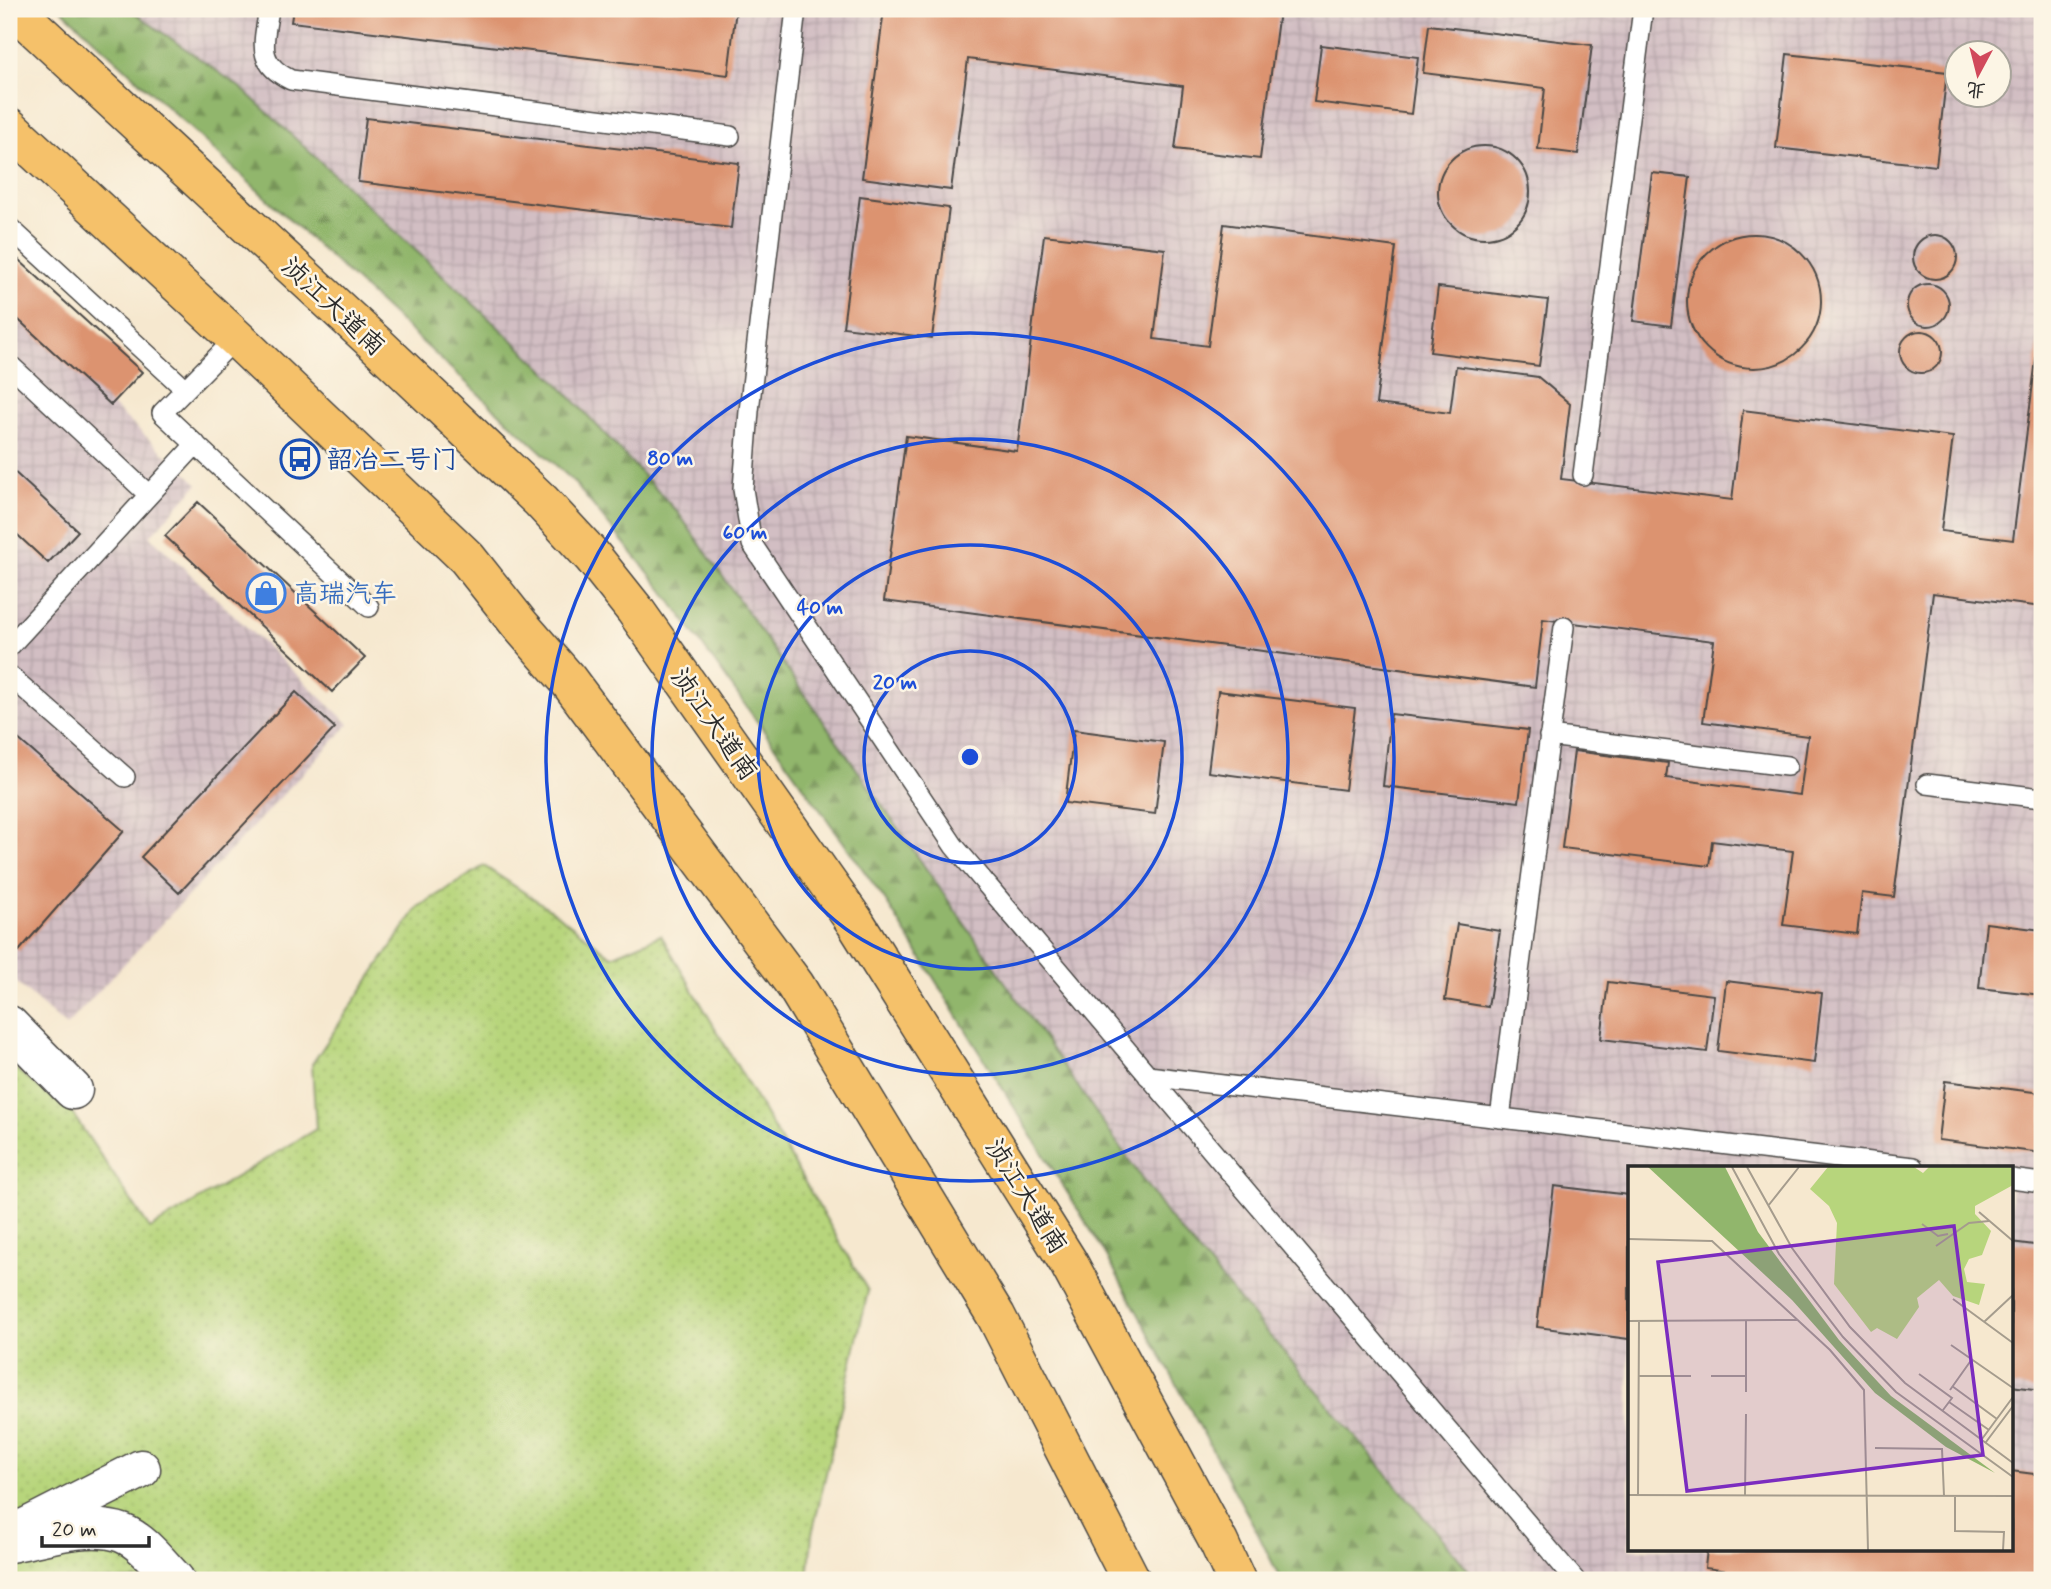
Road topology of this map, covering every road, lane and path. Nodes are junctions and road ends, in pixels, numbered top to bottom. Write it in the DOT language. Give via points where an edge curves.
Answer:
graph roads {
  1 [pos="13,9"];
  2 [pos="269,9"];
  3 [pos="796,9"];
  4 [pos="1643,9"];
  5 [pos="9,127"];
  6 [pos="730,136"];
  7 [pos="9,227"];
  8 [pos="236,338"];
  9 [pos="9,364"];
  10 [pos="185,389"];
  11 [pos="196,444"];
  12 [pos="1583,475"];
  13 [pos="149,495"];
  14 [pos="369,607"];
  15 [pos="1563,627"];
  16 [pos="9,648"];
  17 [pos="9,675"];
  18 [pos="1549,736"];
  19 [pos="1787,766"];
  20 [pos="124,777"];
  21 [pos="1927,784"];
  22 [pos="2042,798"];
  23 [pos="9,1025"];
  24 [pos="1148,1076"];
  25 [pos="73,1090"];
  26 [pos="1500,1118"];
  27 [pos="1905,1166"];
  28 [pos="2012,1179"];
  29 [pos="2042,1183"];
  30 [pos="141,1469"];
  31 [pos="9,1536"];
  32 [pos="9,1543"];
  33 [pos="175,1580"];
  34 [pos="1131,1580"];
  35 [pos="1236,1580"];
  36 [pos="1575,1580"];
  1 -- 35 [label="main road, 浈江大道南" via="541,501 635,610 855,922 1068,1262"];
  2 -- 6 [label="lane" via="264,47 268,62 290,80"];
  3 -- 24 [label="lane" via="749,411 743,489 752,544 954,846"];
  4 -- 12 [label="lane"];
  5 -- 8 [label="main road"];
  7 -- 10 [label="lane"];
  8 -- 10 [label="lane"];
  8 -- 34 [label="main road" via="467,558 568,680 795,985 996,1316"];
  9 -- 13 [label="lane"];
  10 -- 11 [label="lane" via="162,413"];
  11 -- 13 [label="lane"];
  11 -- 14 [label="lane"];
  13 -- 16 [label="lane"];
  15 -- 18 [label="lane"];
  17 -- 20 [label="lane"];
  18 -- 19 [label="lane"];
  18 -- 26 [label="lane"];
  21 -- 22 [label="lane"];
  23 -- 25 [label="street"];
  24 -- 26 [label="lane"];
  24 -- 36 [label="lane"];
  26 -- 27 [label="lane"];
  28 -- 29 [label="lane"];
  30 -- 31 [label="street"];
  32 -- 33 [label="street" via="93,1527 123,1533"];
}
